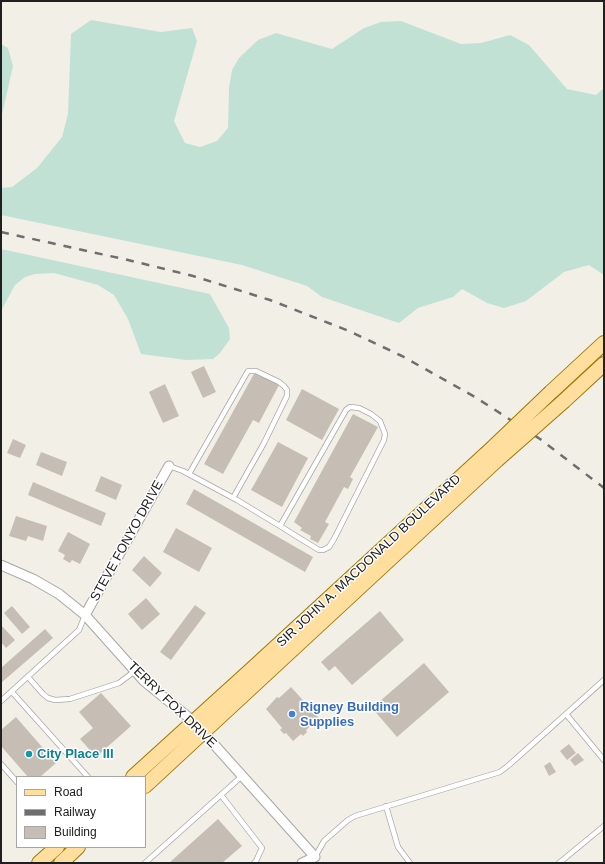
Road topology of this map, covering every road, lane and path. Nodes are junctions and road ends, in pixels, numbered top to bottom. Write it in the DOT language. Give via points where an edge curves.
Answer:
graph roads {
  1 [pos="604,343"];
  2 [pos="604,364"];
  3 [pos="492,457"];
  4 [pos="169,466"];
  5 [pos="189,474"];
  6 [pos="233,498"];
  7 [pos="280,526"];
  8 [pos="1,566"];
  9 [pos="85,615"];
  10 [pos="135,671"];
  11 [pos="28,677"];
  12 [pos="604,680"];
  13 [pos="12,692"];
  14 [pos="1,701"];
  15 [pos="566,714"];
  16 [pos="193,722"];
  17 [pos="203,732"];
  18 [pos="604,760"];
  19 [pos="1,764"];
  20 [pos="87,776"];
  21 [pos="134,776"];
  22 [pos="242,776"];
  23 [pos="16,781"];
  24 [pos="146,785"];
  25 [pos="221,795"];
  26 [pos="386,806"];
  27 [pos="604,826"];
  28 [pos="55,848"];
  29 [pos="77,848"];
  30 [pos="314,860"];
  31 [pos="39,863"];
  32 [pos="61,863"];
  33 [pos="145,863"];
  34 [pos="254,863"];
  35 [pos="302,863"];
  36 [pos="410,863"];
  37 [pos="559,863"];
  1 -- 3 [label="main road, SIR JOHN A. MACDONALD BOULEVARD, bridge" via="550,392"];
  2 -- 3 [label="main road, SIR JOHN A. MACDONALD BOULEVARD, bridge" via="564,401"];
  3 -- 16 [label="main road, SIR JOHN A. MACDONALD BOULEVARD"];
  3 -- 17 [label="main road, SIR JOHN A. MACDONALD BOULEVARD"];
  4 -- 5 [label="lane"];
  4 -- 9 [label="street, STEVE FONYO DRIVE"];
  5 -- 6 [label="lane"];
  5 -- 6 [label="lane" via="248,372 256,371 279,382 287,390 287,396"];
  6 -- 7 [label="lane"];
  7 -- 7 [label="lane" via="319,550 329,547 384,440 385,434 380,421 359,408 350,407 346,410"];
  8 -- 9 [label="street, TERRY FOX DRIVE" via="33,579 59,594"];
  9 -- 10 [label="street, TERRY FOX DRIVE"];
  9 -- 11 [label="lane" via="79,630"];
  10 -- 11 [label="lane" via="118,683 70,699 55,700 43,694"];
  10 -- 16 [label="street, TERRY FOX DRIVE"];
  11 -- 13 [label="lane"];
  12 -- 15 [label="lane"];
  13 -- 14 [label="lane"];
  13 -- 20 [label="lane"];
  15 -- 18 [label="lane"];
  15 -- 26 [label="lane" via="500,772"];
  16 -- 17 [label="street, TERRY FOX DRIVE"];
  16 -- 21 [label="main road, SIR JOHN A. MACDONALD BOULEVARD"];
  17 -- 22 [label="street, TERRY FOX DRIVE"];
  17 -- 24 [label="main road, SIR JOHN A. MACDONALD BOULEVARD"];
  19 -- 23 [label="lane"];
  22 -- 25 [label="lane"];
  22 -- 30 [label="street, TERRY FOX DRIVE"];
  25 -- 33 [label="lane"];
  25 -- 34 [label="lane" via="262,848"];
  26 -- 30 [label="lane" via="348,820 324,841"];
  26 -- 36 [label="lane" via="398,846"];
  27 -- 37 [label="lane"];
  28 -- 31 [label="main road"];
  29 -- 32 [label="main road"];
  30 -- 35 [label="street"];
}
